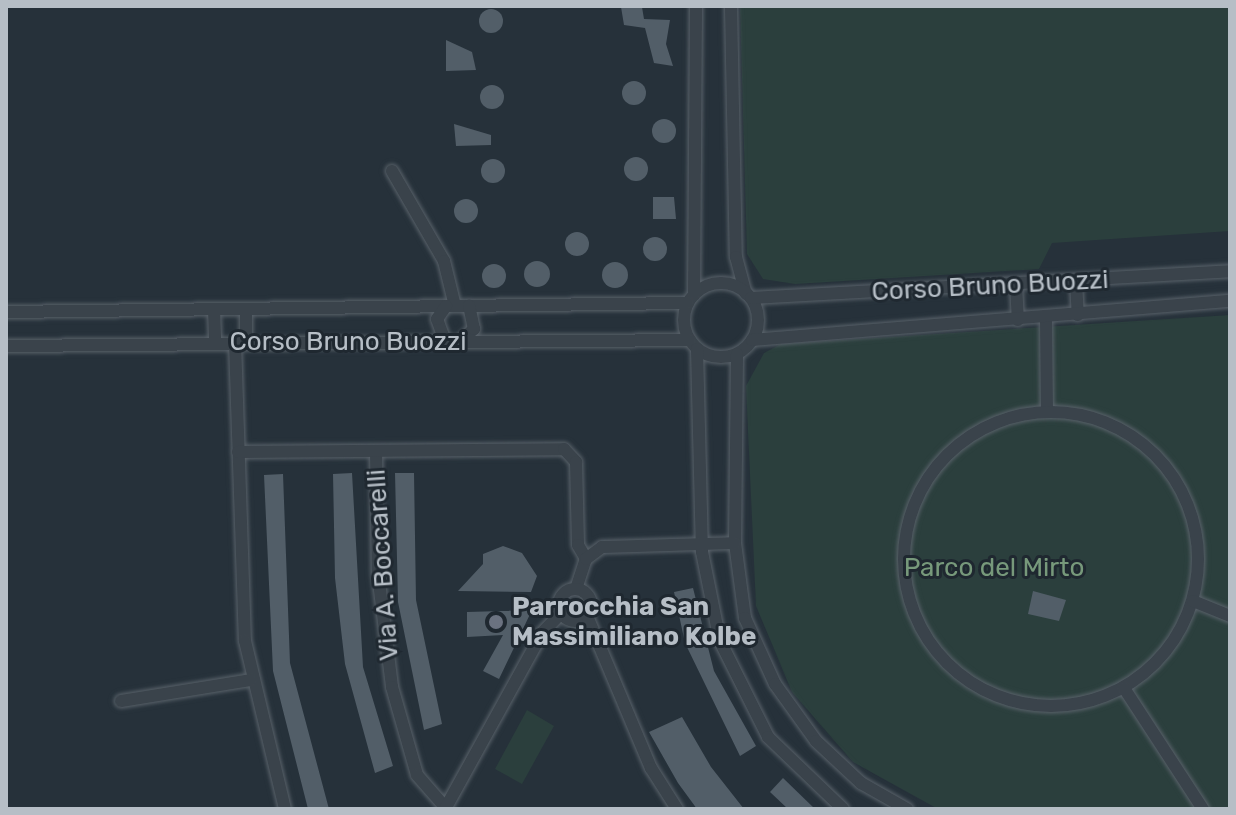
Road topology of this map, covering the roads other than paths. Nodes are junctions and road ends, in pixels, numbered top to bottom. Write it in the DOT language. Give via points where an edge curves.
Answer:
graph roads {
  1 [pos="696,6"];
  2 [pos="731,6"];
  3 [pos="392,171"];
  4 [pos="1230,271"];
  5 [pos="1076,281"];
  6 [pos="1016,284"];
  7 [pos="749,296"];
  8 [pos="691,299"];
  9 [pos="1230,301"];
  10 [pos="450,306"];
  11 [pos="469,306"];
  12 [pos="214,309"];
  13 [pos="246,309"];
  14 [pos="6,312"];
  15 [pos="1078,315"];
  16 [pos="1046,318"];
  17 [pos="1018,320"];
  18 [pos="752,340"];
  19 [pos="445,341"];
  20 [pos="461,341"];
  21 [pos="241,342"];
  22 [pos="215,343"];
  23 [pos="694,344"];
  24 [pos="6,346"];
  25 [pos="737,354"];
  26 [pos="1047,411"];
  27 [pos="376,451"];
  28 [pos="238,452"];
  29 [pos="702,543"];
  30 [pos="735,543"];
  31 [pos="586,559"];
  32 [pos="576,589"];
  33 [pos="1193,601"];
  34 [pos="561,613"];
  35 [pos="587,616"];
  36 [pos="1230,616"];
  37 [pos="250,680"];
  38 [pos="1124,688"];
  39 [pos="121,701"];
  40 [pos="445,808"];
  41 [pos="285,809"];
  42 [pos="677,809"];
  43 [pos="843,809"];
  44 [pos="907,809"];
  45 [pos="1203,809"];
  1 -- 8 [label="street"];
  2 -- 7 [label="street" via="736,257"];
  3 -- 10 [label="street" via="444,261"];
  4 -- 5 [label="street, Corso Bruno Buozzi"];
  5 -- 6 [label="street, Corso Bruno Buozzi"];
  5 -- 15 [label="street"];
  6 -- 7 [label="street, Corso Bruno Buozzi"];
  6 -- 17 [label="street"];
  7 -- 8 [label="street" via="714,284"];
  7 -- 18 [label="street" via="758,319"];
  8 -- 11 [label="street, Corso Bruno Buozzi"];
  8 -- 23 [label="street"];
  9 -- 15 [label="street, Corso Bruno Buozzi"];
  10 -- 11 [label="street, Corso Bruno Buozzi"];
  10 -- 13 [label="street, Corso Bruno Buozzi"];
  10 -- 19 [label="street" via="437,319"];
  11 -- 20 [label="street" via="474,329"];
  12 -- 13 [label="street, Corso Bruno Buozzi"];
  12 -- 14 [label="street, Corso Bruno Buozzi"];
  12 -- 22 [label="street"];
  13 -- 21 [label="street"];
  15 -- 16 [label="street, Corso Bruno Buozzi"];
  16 -- 17 [label="street, Corso Bruno Buozzi"];
  16 -- 26 [label="street"];
  17 -- 18 [label="street, Corso Bruno Buozzi"];
  18 -- 25 [label="street"];
  19 -- 20 [label="street, Corso Bruno Buozzi"];
  19 -- 21 [label="street, Corso Bruno Buozzi"];
  20 -- 23 [label="street, Corso Bruno Buozzi"];
  21 -- 22 [label="street, Corso Bruno Buozzi"];
  21 -- 28 [label="street"];
  22 -- 24 [label="street, Corso Bruno Buozzi"];
  23 -- 25 [label="street" via="717,357"];
  23 -- 29 [label="street"];
  25 -- 30 [label="street"];
  26 -- 33 [label="street" via="1107,423 1135,437 1168,469 1190,510 1199,555"];
  26 -- 38 [label="street" via="1005,418 968,437 937,465 907,524 904,573 917,621 953,669 983,691 1029,706 1078,705"];
  27 -- 28 [label="street"];
  27 -- 31 [label="street" via="564,449 576,462 578,545"];
  27 -- 40 [label="street, Via A. Boccarelli" via="378,574 392,687 417,775"];
  28 -- 37 [label="street"];
  29 -- 30 [label="street"];
  29 -- 31 [label="street" via="611,545"];
  29 -- 43 [label="street" via="711,612 733,679 787,760"];
  30 -- 44 [label="street" via="745,618 775,684 841,766"];
  31 -- 32 [label="street"];
  32 -- 34 [label="street" via="562,596"];
  32 -- 35 [label="street" via="589,597"];
  33 -- 36 [label="street"];
  33 -- 38 [label="street" via="1177,637"];
  34 -- 35 [label="street" via="571,621"];
  34 -- 40 [label="street" via="542,633"];
  35 -- 42 [label="street" via="644,754"];
  37 -- 39 [label="street"];
  37 -- 41 [label="street"];
  38 -- 45 [label="street"];
}
